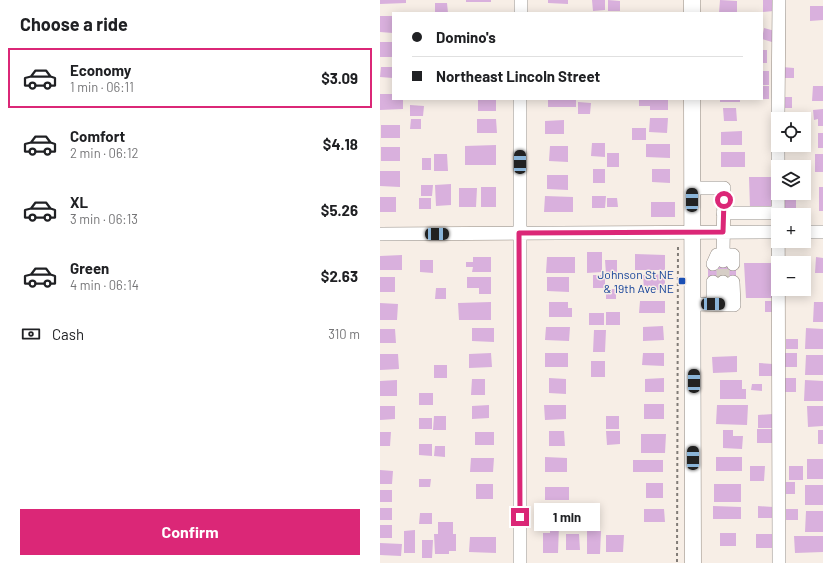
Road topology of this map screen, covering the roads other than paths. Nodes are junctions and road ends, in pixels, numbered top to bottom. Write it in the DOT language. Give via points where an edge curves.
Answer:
graph roads {
  1 [pos="521,0"];
  2 [pos="692,0"];
  3 [pos="779,0"];
  4 [pos="521,12"];
  5 [pos="692,12"];
  6 [pos="520,100"];
  7 [pos="692,100"];
  8 [pos="778,112"];
  9 [pos="778,152"];
  10 [pos="692,188"];
  11 [pos="778,208"];
  12 [pos="724,213"];
  13 [pos="771,213"];
  14 [pos="723,232"];
  15 [pos="771,232"];
  16 [pos="811,232"];
  17 [pos="823,232"];
  18 [pos="519,233"];
  19 [pos="380,234"];
  20 [pos="687,237"];
  21 [pos="778,248"];
  22 [pos="723,262"];
  23 [pos="723,282"];
  24 [pos="694,304"];
  25 [pos="520,563"];
  26 [pos="693,563"];
  27 [pos="779,563"];
  1 -- 4 [label="street"];
  2 -- 5 [label="main road"];
  3 -- 8 [label="street"];
  6 -- 18 [label="street"];
  7 -- 10 [label="main road"];
  9 -- 11 [label="street"];
  10 -- 12 [label="street" via="724,188"];
  10 -- 20 [label="main road"];
  12 -- 13 [label="street"];
  12 -- 14 [label="street"];
  14 -- 15 [label="street"];
  14 -- 20 [label="street"];
  14 -- 22 [label="street"];
  16 -- 17 [label="street"];
  18 -- 19 [label="street"];
  18 -- 20 [label="street"];
  18 -- 25 [label="street"];
  20 -- 24 [label="main road"];
  21 -- 27 [label="street"];
  23 -- 24 [label="street" via="718,304"];
  24 -- 26 [label="main road"];
}
